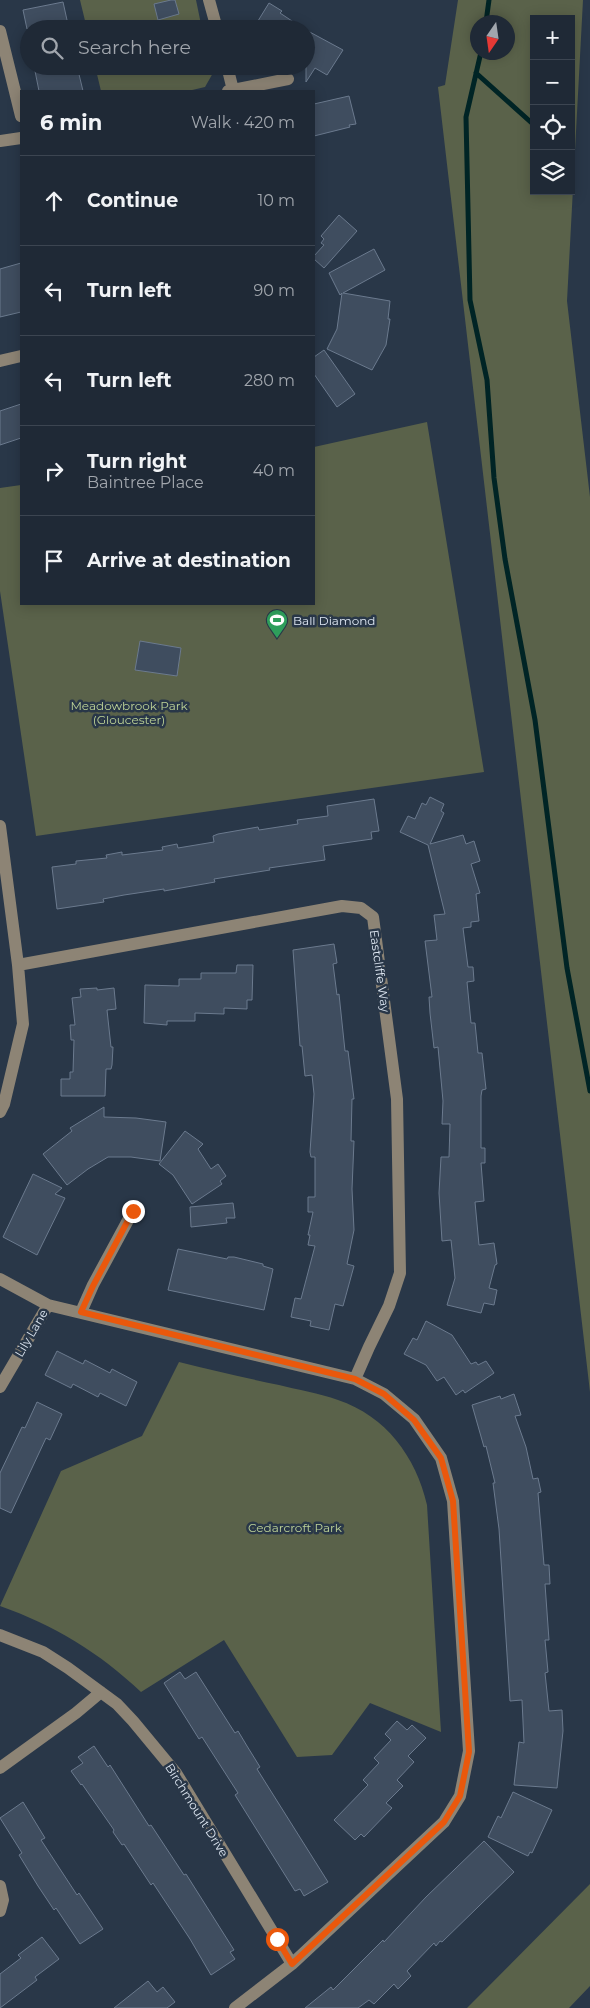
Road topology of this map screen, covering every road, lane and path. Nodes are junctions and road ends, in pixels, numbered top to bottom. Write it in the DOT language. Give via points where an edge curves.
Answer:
graph roads {
  1 [pos="209,0"];
  2 [pos="215,20"];
  3 [pos="0,31"];
  4 [pos="228,75"];
  5 [pos="288,79"];
  6 [pos="230,90"];
  7 [pos="20,112"];
  8 [pos="20,138"];
  9 [pos="0,141"];
  10 [pos="20,356"];
  11 [pos="0,361"];
  12 [pos="0,826"];
  13 [pos="18,965"];
  14 [pos="0,1112"];
  15 [pos="133,1211"];
  16 [pos="0,1279"];
  17 [pos="48,1304"];
  18 [pos="81,1312"];
  19 [pos="355,1379"];
  20 [pos="0,1387"];
  21 [pos="0,1635"];
  22 [pos="101,1692"];
  23 [pos="0,1768"];
  24 [pos="0,1886"];
  25 [pos="0,1911"];
  26 [pos="292,1964"];
  27 [pos="235,2008"];
  1 -- 2 [label="street"];
  3 -- 7 [label="street"];
  4 -- 6 [label="street"];
  5 -- 6 [label="street"];
  8 -- 9 [label="street"];
  10 -- 11 [label="street"];
  12 -- 13 [label="street"];
  13 -- 14 [label="street" via="23,1024"];
  13 -- 19 [label="street, Eastcliffe Way" via="342,906 361,908 373,917 397,1099 400,1273 389,1306"];
  15 -- 18 [label="street"];
  16 -- 17 [label="street"];
  17 -- 18 [label="street"];
  17 -- 20 [label="street, Lily Lane"];
  18 -- 19 [label="street"];
  19 -- 26 [label="street" via="384,1394 414,1420 441,1458 453,1501 469,1752 460,1796 444,1822"];
  21 -- 22 [label="street, Birchmount Drive" via="43,1652"];
  22 -- 23 [label="street"];
  22 -- 26 [label="street, Birchmount Drive" via="133,1720 176,1773"];
  24 -- 25 [label="street" via="3,1900"];
  26 -- 27 [label="street"];
}
